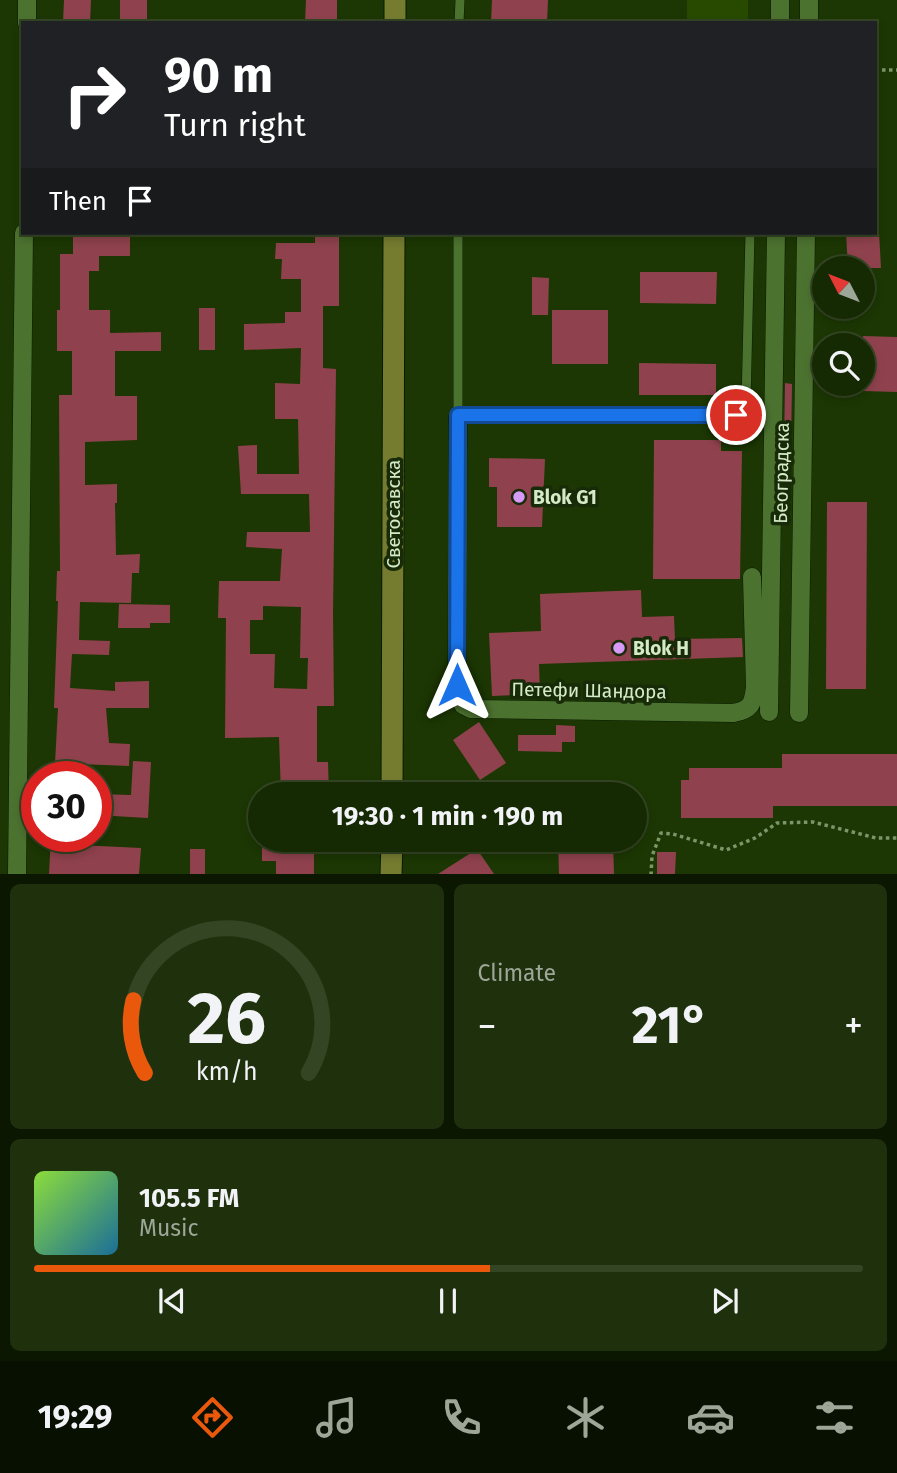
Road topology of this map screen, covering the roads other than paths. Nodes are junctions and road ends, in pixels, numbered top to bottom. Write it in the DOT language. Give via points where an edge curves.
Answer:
graph roads {
  1 [pos="27,0"];
  2 [pos="395,0"];
  3 [pos="460,0"];
  4 [pos="780,0"];
  5 [pos="809,0"];
  6 [pos="27,21"];
  7 [pos="395,21"];
  8 [pos="459,21"];
  9 [pos="780,21"];
  10 [pos="809,21"];
  11 [pos="24,235"];
  12 [pos="394,235"];
  13 [pos="458,235"];
  14 [pos="750,235"];
  15 [pos="776,235"];
  16 [pos="806,235"];
  17 [pos="458,415"];
  18 [pos="752,577"];
  19 [pos="769,712"];
  20 [pos="799,713"];
  21 [pos="392,782"];
  22 [pos="391,852"];
  23 [pos="17,874"];
  24 [pos="391,874"];
  1 -- 6 [label="street"];
  2 -- 7 [label="street"];
  3 -- 8 [label="lane"];
  4 -- 9 [label="street"];
  5 -- 10 [label="street"];
  11 -- 23 [label="street"];
  12 -- 21 [label="street, Светосавска"];
  13 -- 17 [label="lane"];
  14 -- 17 [label="lane" via="746,404 741,414"];
  15 -- 19 [label="street, Београдска"];
  16 -- 20 [label="street, Београдска"];
  17 -- 18 [label="street, Петефи Шандора" via="457,685 463,705 471,709 744,711 753,702 755,687"];
  22 -- 24 [label="street"];
}
